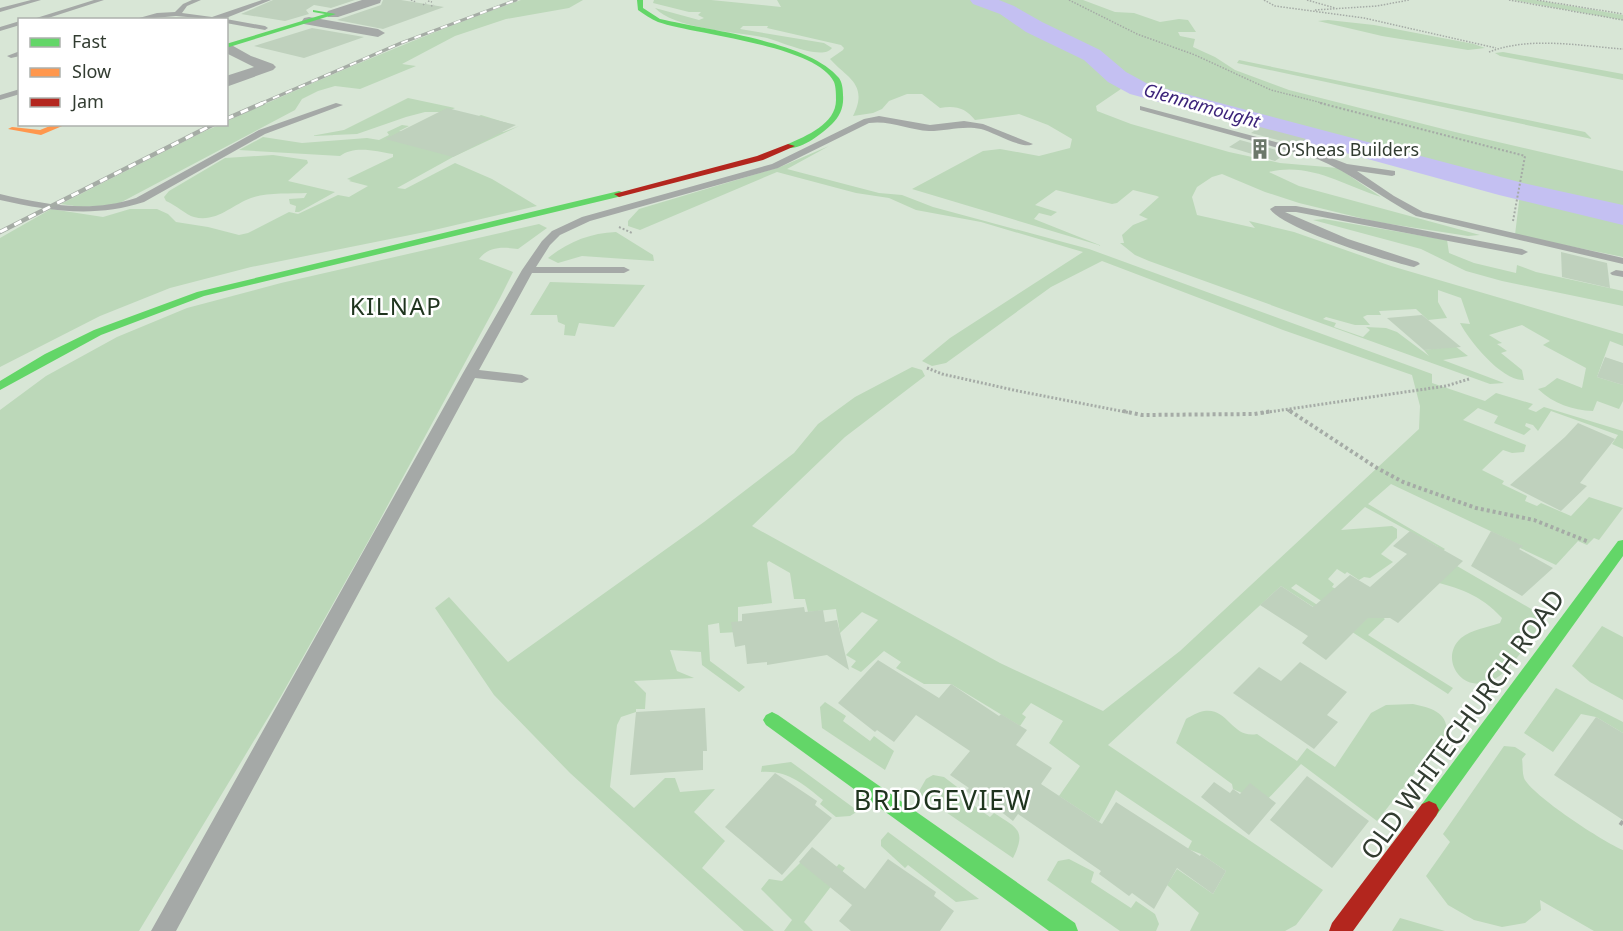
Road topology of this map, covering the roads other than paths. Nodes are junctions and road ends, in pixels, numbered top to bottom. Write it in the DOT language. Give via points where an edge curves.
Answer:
graph roads {
  1 [pos="38,0"];
  2 [pos="101,0"];
  3 [pos="198,0"];
  4 [pos="268,0"];
  5 [pos="346,0"];
  6 [pos="375,0"];
  7 [pos="640,0"];
  8 [pos="0,10"];
  9 [pos="178,13"];
  10 [pos="333,14"];
  11 [pos="312,16"];
  12 [pos="40,18"];
  13 [pos="141,18"];
  14 [pos="205,18"];
  15 [pos="213,18"];
  16 [pos="228,21"];
  17 [pos="18,24"];
  18 [pos="265,28"];
  19 [pos="0,29"];
  20 [pos="378,33"];
  21 [pos="228,37"];
  22 [pos="228,45"];
  23 [pos="228,47"];
  24 [pos="228,81"];
  25 [pos="18,92"];
  26 [pos="0,98"];
  27 [pos="339,105"];
  28 [pos="1143,108"];
  29 [pos="58,126"];
  30 [pos="12,129"];
  31 [pos="1028,144"];
  32 [pos="1345,167"];
  33 [pos="1392,173"];
  34 [pos="0,197"];
  35 [pos="1528,240"];
  36 [pos="1623,261"];
  37 [pos="1414,264"];
  38 [pos="528,270"];
  39 [pos="624,270"];
  40 [pos="470,373"];
  41 [pos="522,379"];
  42 [pos="0,386"];
  43 [pos="1623,545"];
  44 [pos="772,720"];
  45 [pos="163,931"];
  46 [pos="1067,931"];
  47 [pos="1340,931"];
  1 -- 8 [label="lane"];
  2 -- 12 [label="lane"];
  3 -- 9 [label="lane"];
  4 -- 15 [label="lane"];
  5 -- 11 [label="street"];
  6 -- 10 [label="street"];
  7 -- 42 [label="street" via="640,9 654,20 761,43 810,60 838,85 842,94 840,106 823,127 803,140 760,158 474,230 264,275 152,308 51,354"];
  9 -- 13 [label="lane"];
  9 -- 14 [label="lane"];
  10 -- 11 [label="street"];
  11 -- 18 [label="street"];
  11 -- 20 [label="street"];
  11 -- 22 [label="street"];
  16 -- 18 [label="lane"];
  17 -- 19 [label="lane"];
  18 -- 21 [label="street"];
  23 -- 24 [label="street" via="268,67"];
  25 -- 26 [label="lane"];
  27 -- 34 [label="lane" via="262,132 121,207 96,211"];
  28 -- 32 [label="lane"];
  29 -- 30 [label="street" via="41,133"];
  31 -- 38 [label="lane" via="964,124 930,128 879,119 867,121 775,166 571,224 546,243"];
  32 -- 33 [label="lane"];
  32 -- 35 [label="lane" via="1420,214"];
  35 -- 36 [label="lane"];
  35 -- 37 [label="lane" via="1523,255 1275,208 1302,224"];
  38 -- 39 [label="lane"];
  38 -- 40 [label="lane"];
  40 -- 41 [label="lane"];
  40 -- 45 [label="lane"];
  43 -- 47 [label="street, OLD WHITECHURCH ROAD"];
  44 -- 46 [label="street"];
}
